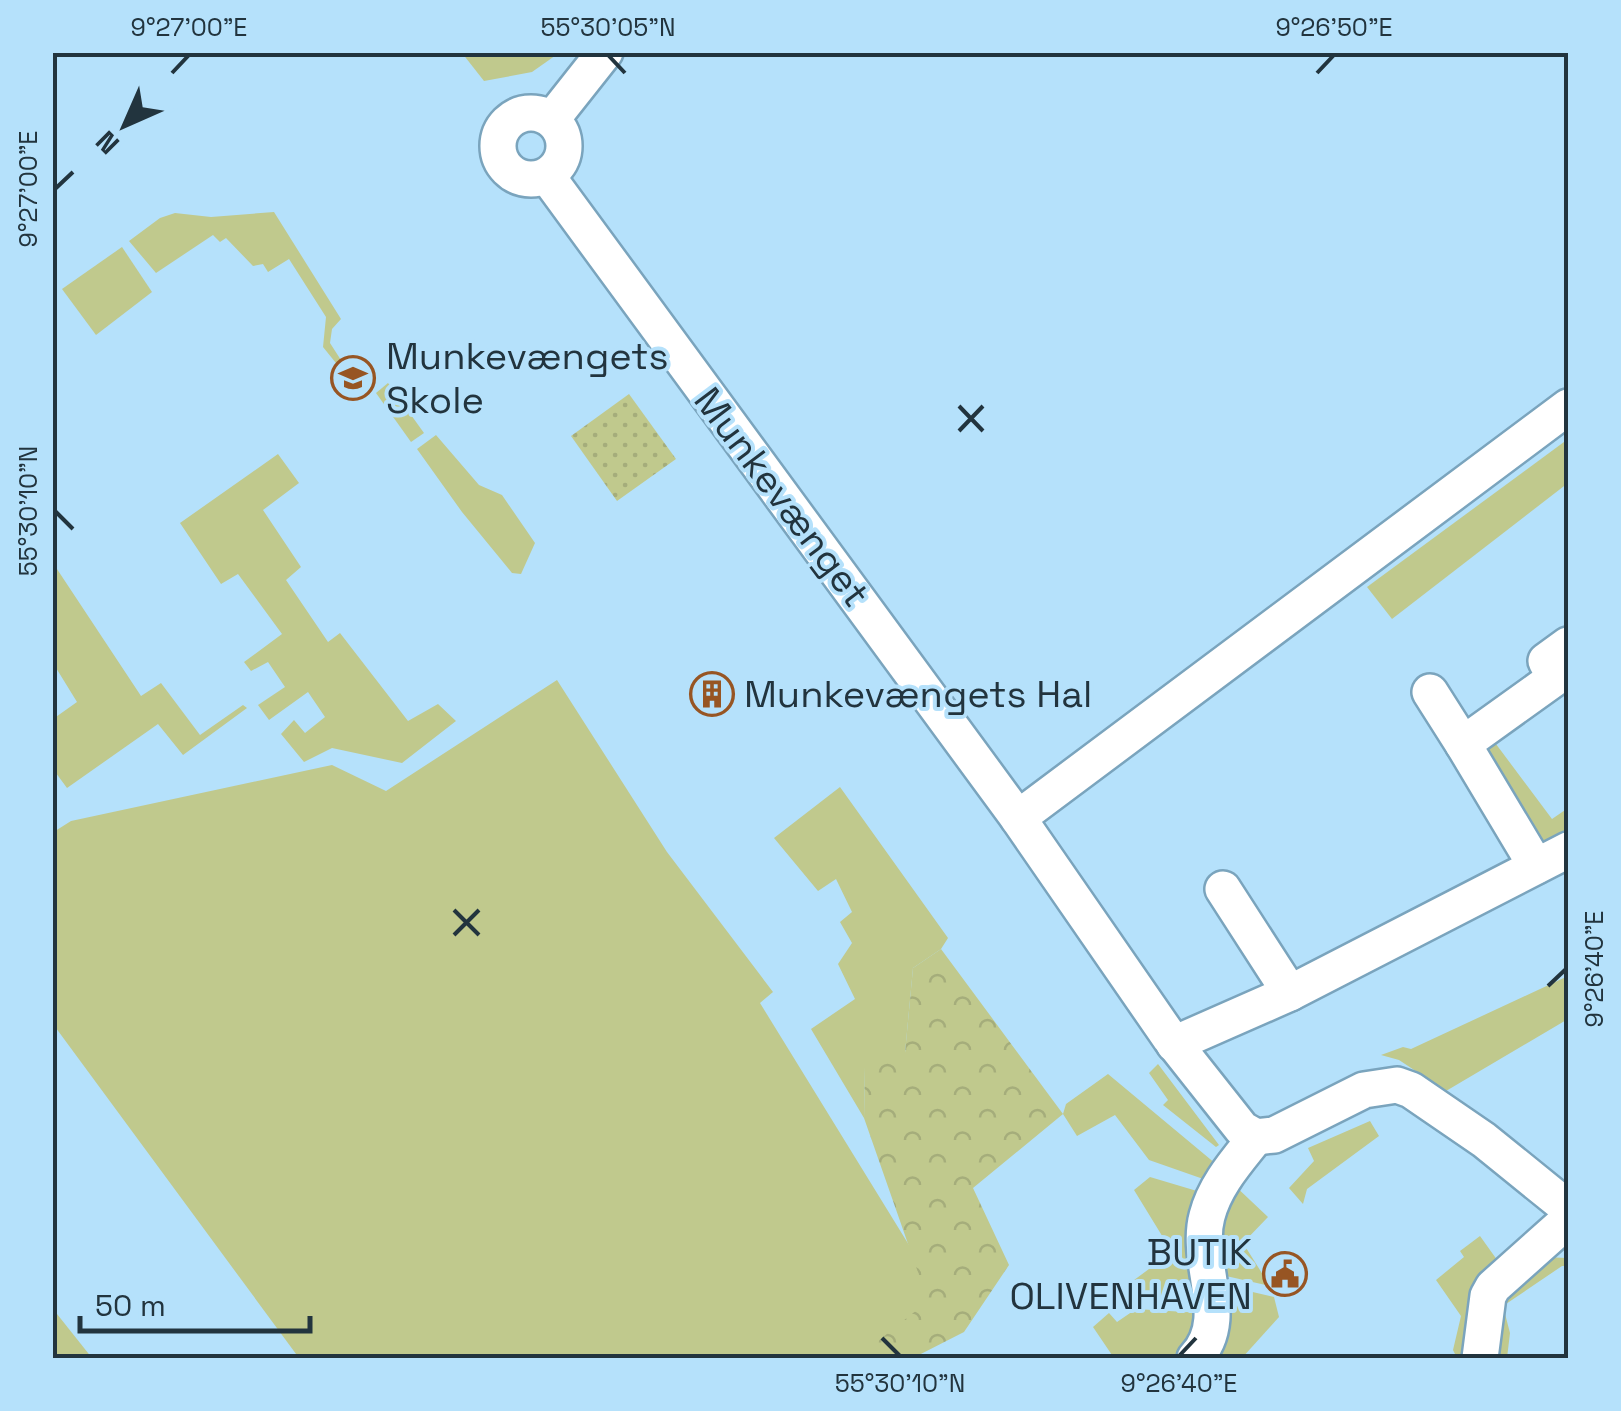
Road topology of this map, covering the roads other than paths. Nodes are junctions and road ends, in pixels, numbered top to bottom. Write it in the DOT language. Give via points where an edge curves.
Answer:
graph roads {
  1 [pos="605,52"];
  2 [pos="552,119"];
  3 [pos="547,176"];
  4 [pos="1568,407"];
  5 [pos="1568,645"];
  6 [pos="1430,692"];
  7 [pos="1463,744"];
  8 [pos="1018,818"];
  9 [pos="1568,850"];
  10 [pos="1536,866"];
  11 [pos="1223,889"];
  12 [pos="1290,993"];
  13 [pos="1174,1044"];
  14 [pos="1256,1137"];
  15 [pos="1564,1196"];
  16 [pos="1194,1358"];
  17 [pos="1480,1358"];
  1 -- 2 [label="street"];
  2 -- 3 [label="street" via="565,149"];
  2 -- 3 [label="street" via="520,114 498,138 501,160 515,176"];
  3 -- 8 [label="street, Munkevænget"];
  4 -- 8 [label="street"];
  5 -- 7 [label="street" via="1546,661 1555,678"];
  6 -- 7 [label="street"];
  7 -- 10 [label="street"];
  8 -- 13 [label="street, Munkevænget"];
  9 -- 10 [label="street"];
  10 -- 12 [label="street"];
  11 -- 12 [label="street"];
  12 -- 13 [label="street"];
  13 -- 14 [label="street, Munkevænget" via="1242,1129"];
  14 -- 15 [label="street" via="1274,1135 1364,1090 1397,1085"];
  14 -- 16 [label="street" via="1206,1217 1210,1335"];
  15 -- 17 [label="street" via="1488,1296"];
}
